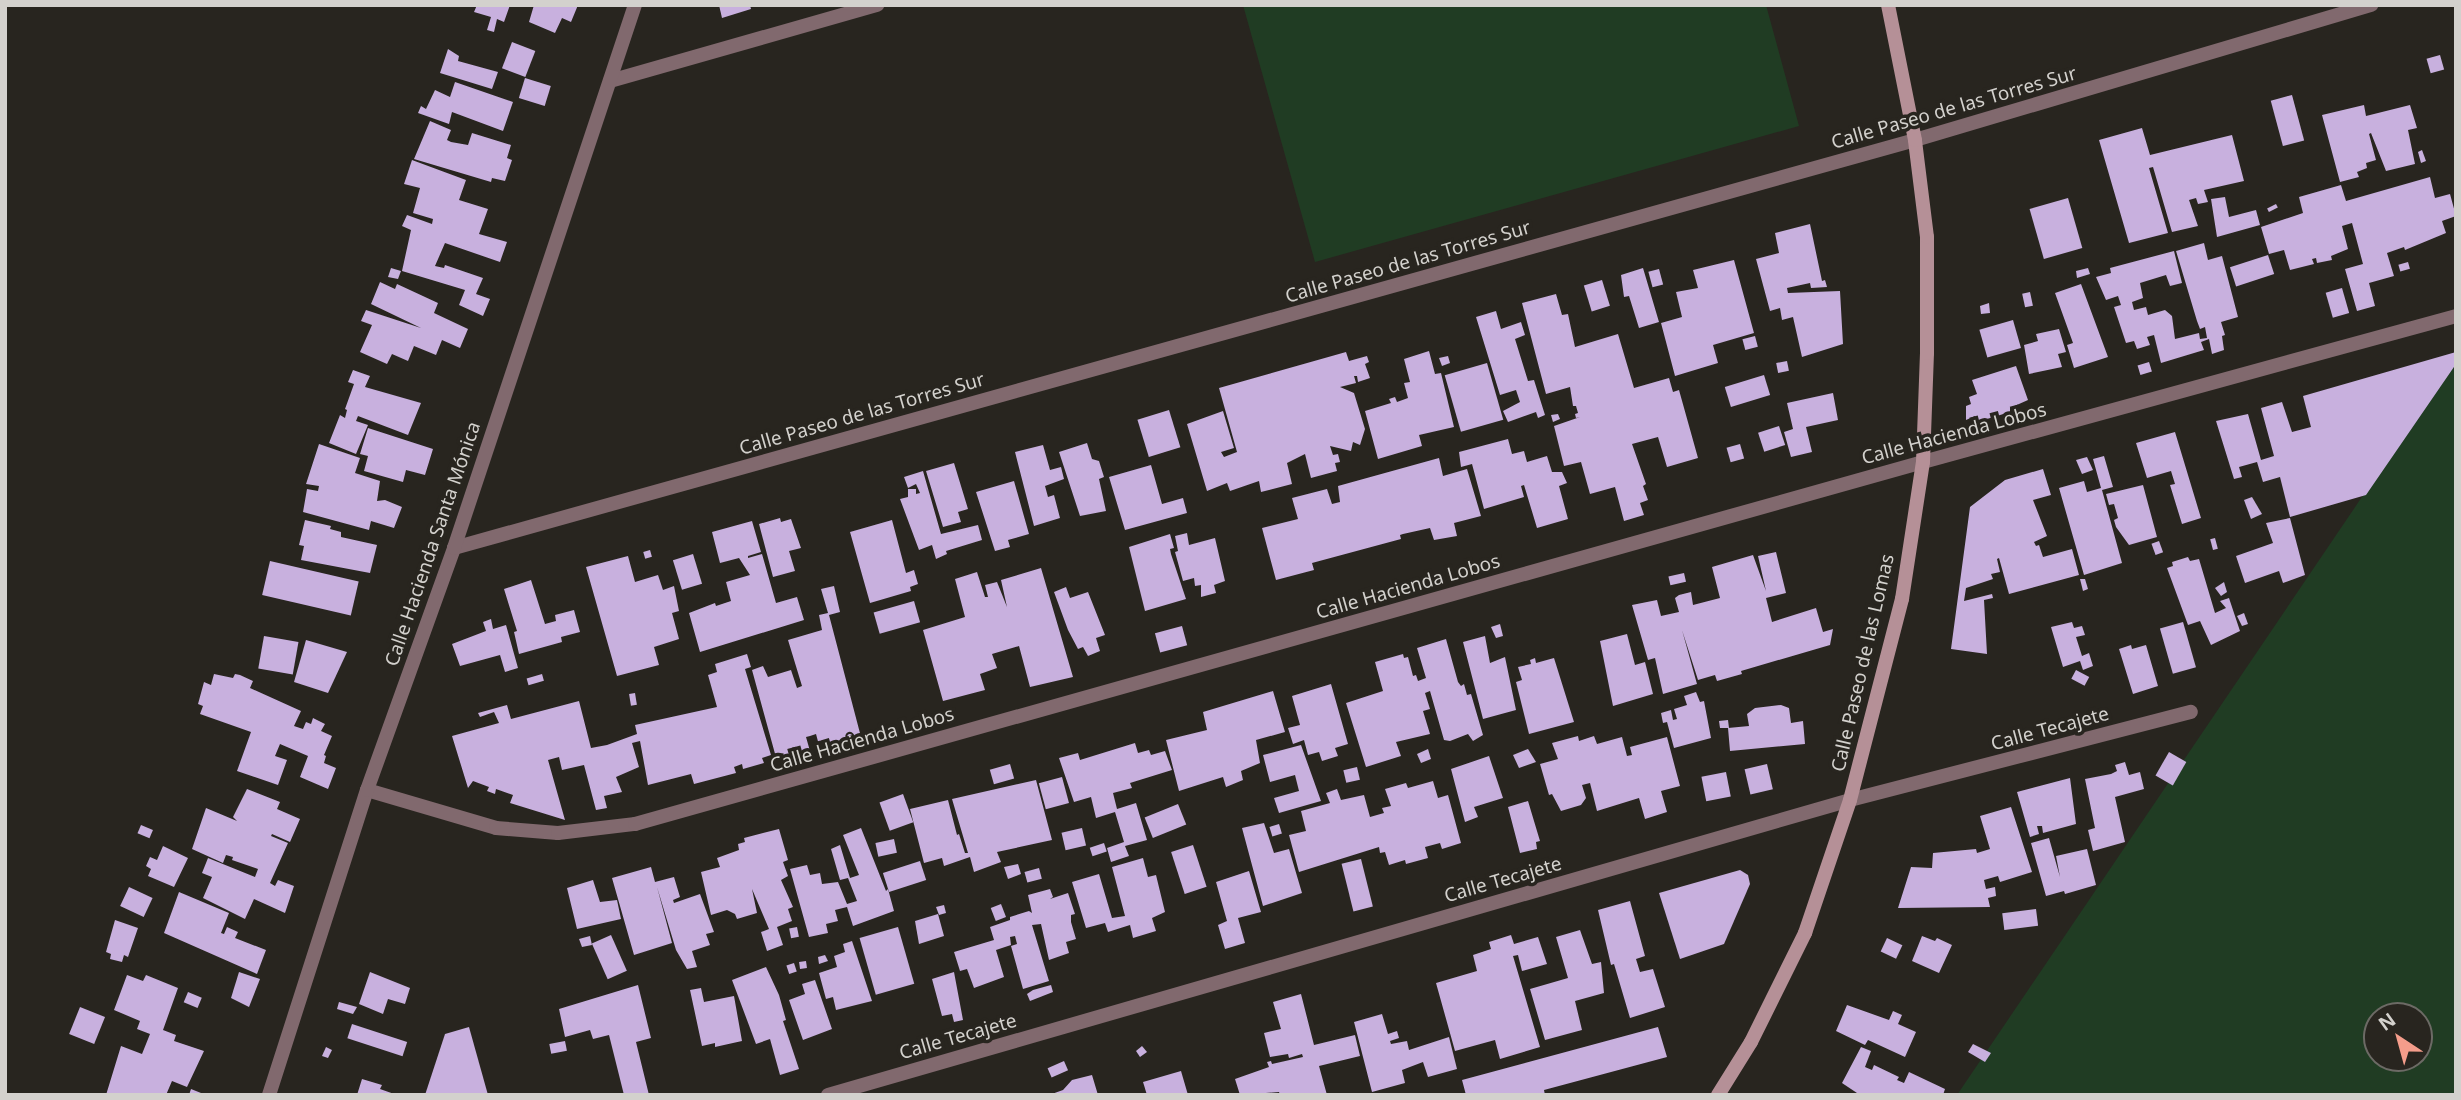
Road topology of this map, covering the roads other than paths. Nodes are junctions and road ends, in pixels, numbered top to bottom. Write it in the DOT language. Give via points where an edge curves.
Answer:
graph roads {
  1 [pos="635,5"];
  2 [pos="877,5"];
  3 [pos="1888,5"];
  4 [pos="2371,5"];
  5 [pos="610,81"];
  6 [pos="1915,140"];
  7 [pos="2456,317"];
  8 [pos="1923,463"];
  9 [pos="454,548"];
  10 [pos="2191,712"];
  11 [pos="367,790"];
  12 [pos="1850,800"];
  13 [pos="269,1095"];
  14 [pos="828,1095"];
  15 [pos="1718,1095"];
  1 -- 5 [label="street, Calle Hacienda Santa Mónica"];
  2 -- 5 [label="street"];
  3 -- 6 [label="main road, Calle Paseo de las Lomas"];
  4 -- 6 [label="street, Calle Paseo de las Torres Sur"];
  5 -- 9 [label="street, Calle Hacienda Santa Mónica"];
  6 -- 8 [label="main road, Calle Paseo de las Lomas" via="1927,237"];
  6 -- 9 [label="street, Calle Paseo de las Torres Sur"];
  7 -- 8 [label="street, Calle Hacienda Lobos"];
  8 -- 11 [label="street, Calle Hacienda Lobos" via="635,824 558,833 496,828"];
  8 -- 12 [label="main road, Calle Paseo de las Lomas" via="1902,599"];
  9 -- 11 [label="street, Calle Hacienda Santa Mónica"];
  10 -- 12 [label="street, Calle Tecajete"];
  11 -- 13 [label="street, Calle Hacienda Santa Mónica"];
  12 -- 14 [label="street, Calle Tecajete"];
  12 -- 15 [label="main road, Calle Paseo de las Lomas" via="1805,933 1751,1042"];
}
